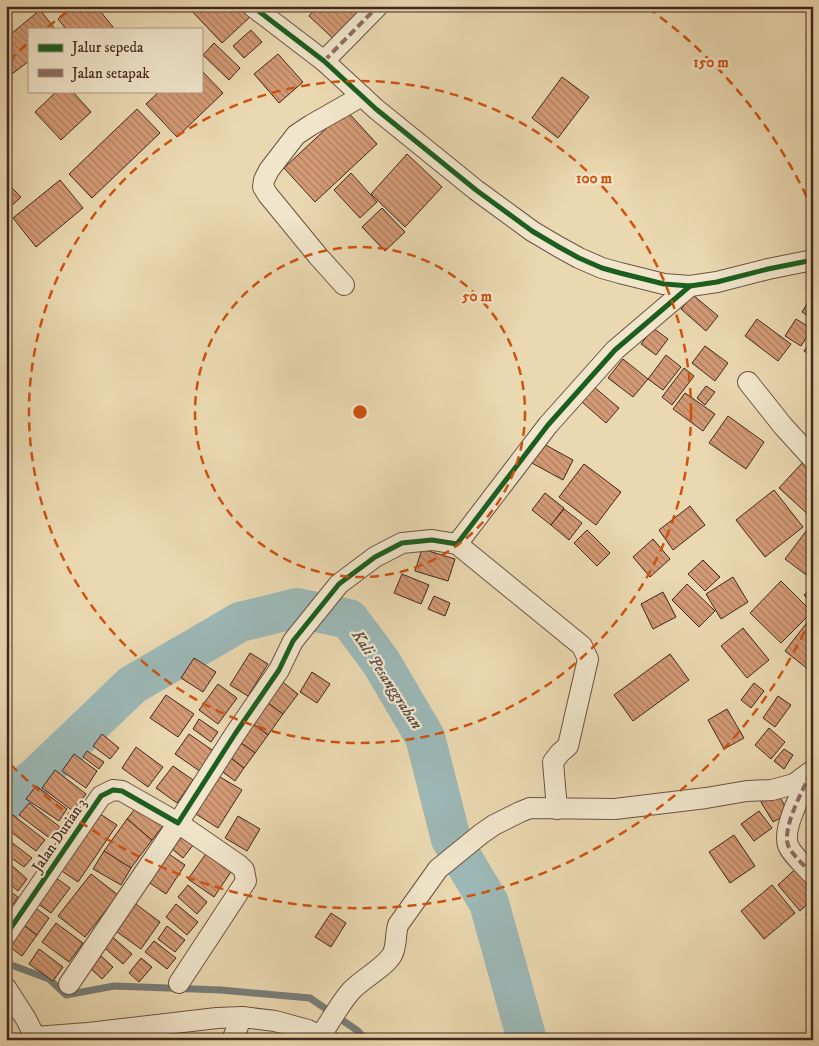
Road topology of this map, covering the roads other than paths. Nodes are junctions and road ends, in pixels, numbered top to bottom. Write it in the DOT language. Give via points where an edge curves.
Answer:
graph roads {
  1 [pos="252,6"];
  2 [pos="378,6"];
  3 [pos="324,61"];
  4 [pos="362,96"];
  5 [pos="813,260"];
  6 [pos="344,285"];
  7 [pos="690,286"];
  8 [pos="748,382"];
  9 [pos="813,459"];
  10 [pos="457,544"];
  11 [pos="812,771"];
  12 [pos="557,809"];
  13 [pos="178,823"];
  14 [pos="813,875"];
  15 [pos="6,936"];
  16 [pos="179,983"];
  17 [pos="69,984"];
  18 [pos="6,988"];
  19 [pos="242,1017"];
  20 [pos="139,1033"];
  21 [pos="326,1033"];
  22 [pos="35,1038"];
  23 [pos="232,1040"];
  1 -- 3 [label="street"];
  2 -- 3 [label="street"];
  3 -- 4 [label="street"];
  4 -- 6 [label="street" via="296,135 283,150 263,187"];
  4 -- 7 [label="street" via="476,190 559,247 602,268 664,284"];
  5 -- 7 [label="street"];
  7 -- 10 [label="street" via="615,350 548,424"];
  8 -- 9 [label="street"];
  10 -- 12 [label="street" via="582,646 588,659 568,746 553,762"];
  10 -- 13 [label="street" via="432,540 402,543 375,557 339,584 293,641 279,670"];
  11 -- 12 [label="street" via="794,784 772,790 615,809"];
  11 -- 14 [label="street" via="796,802 787,844"];
  12 -- 21 [label="street" via="530,808 494,825 438,869 398,925 392,956 350,992"];
  13 -- 15 [label="street, Jalan Durian 3" via="122,791 113,790 101,796"];
  13 -- 16 [label="street, Jalan Durian 3" via="239,865 246,880"];
  13 -- 17 [label="street"];
  18 -- 22 [label="street"];
  19 -- 20 [label="street" via="217,1018"];
  19 -- 21 [label="street"];
  19 -- 23 [label="street"];
  20 -- 22 [label="street"];
}
